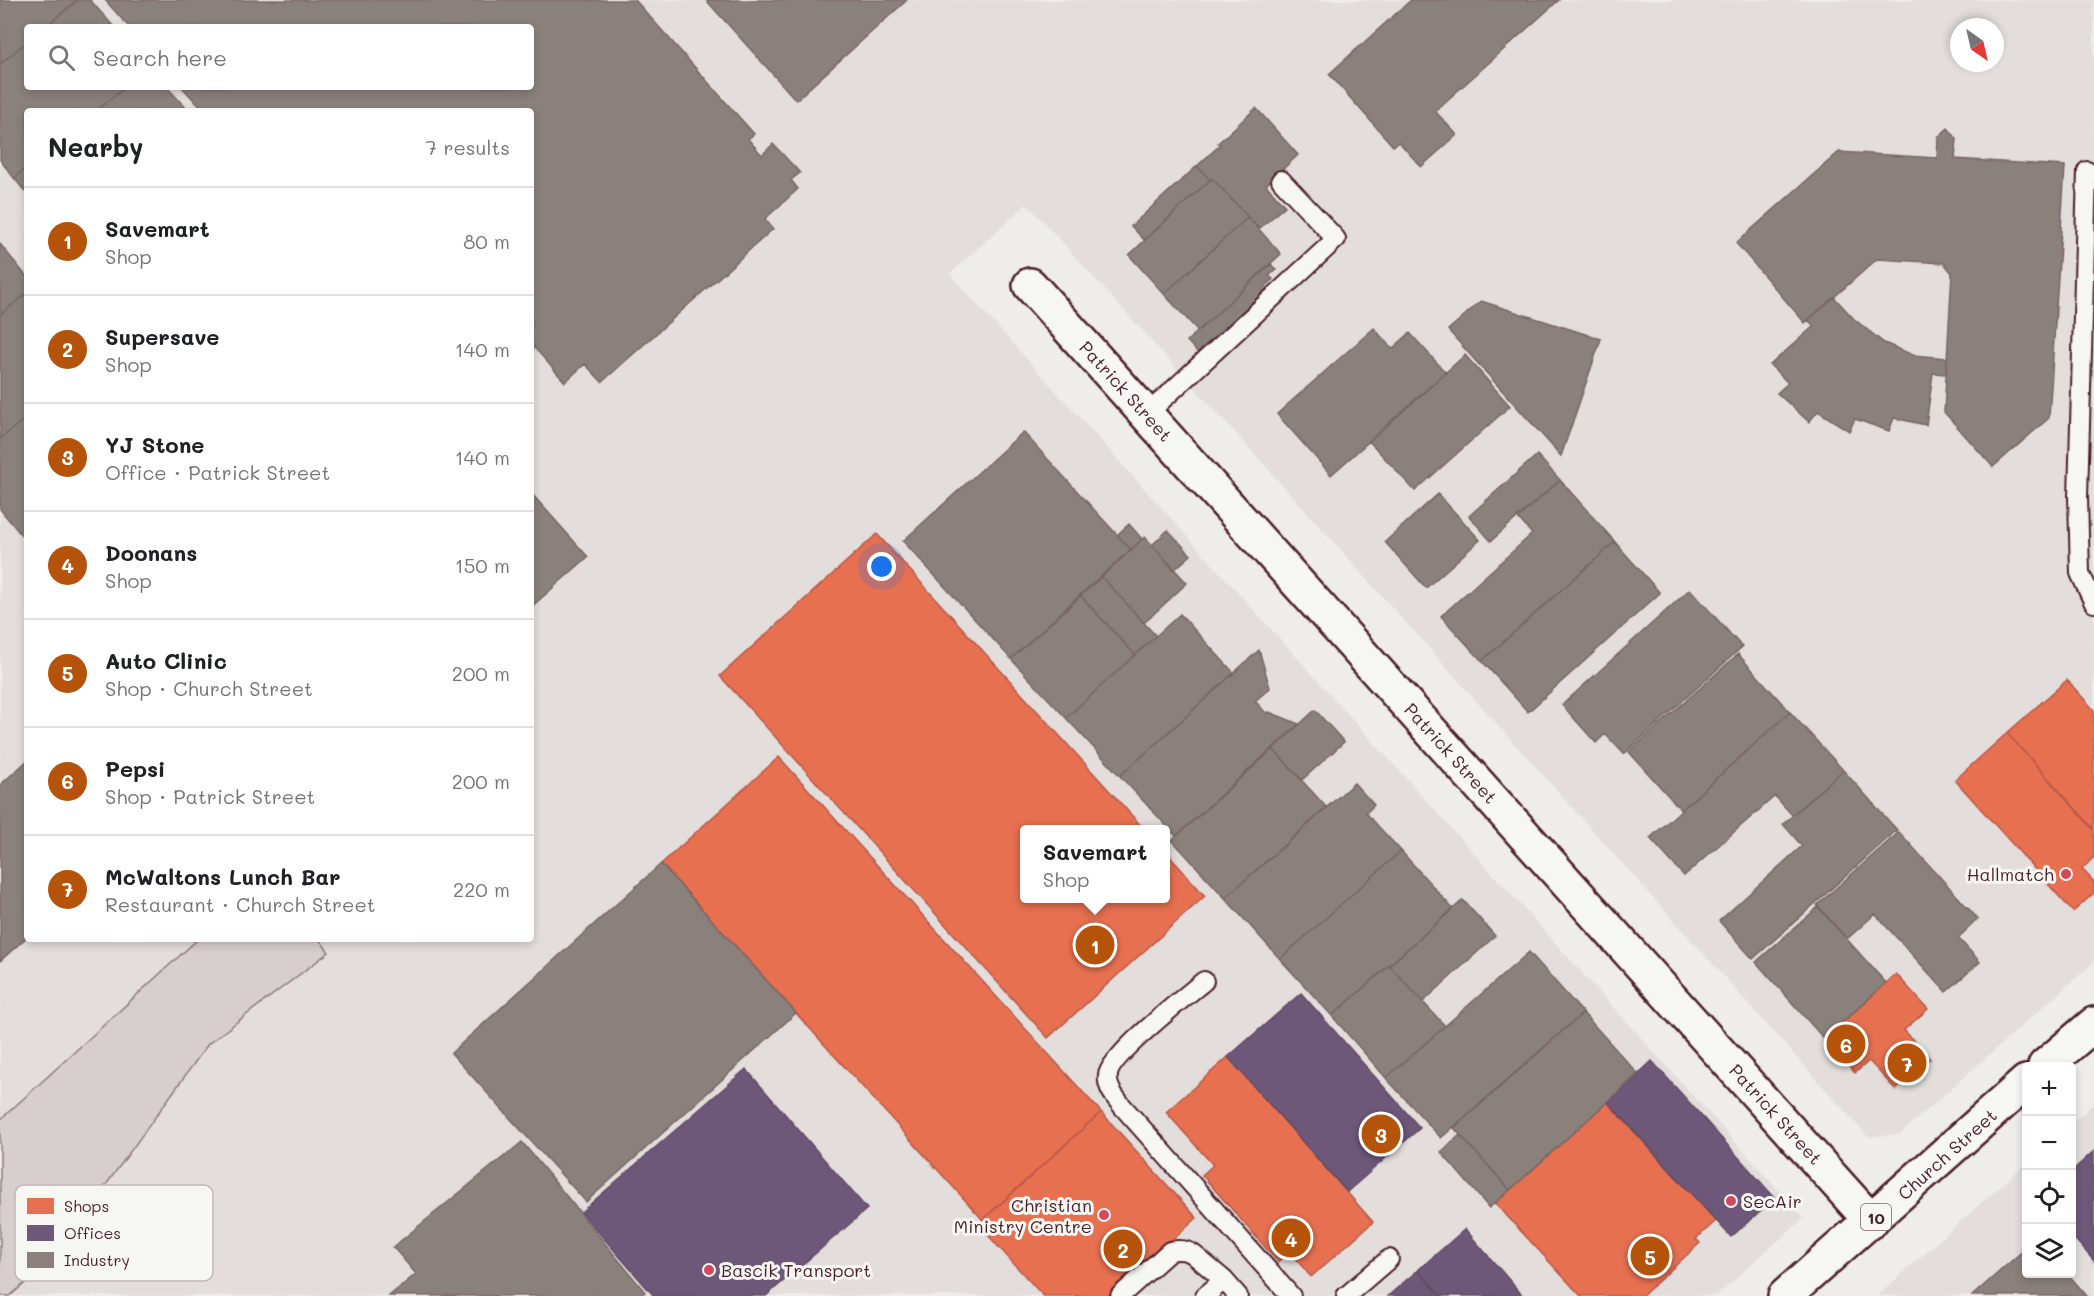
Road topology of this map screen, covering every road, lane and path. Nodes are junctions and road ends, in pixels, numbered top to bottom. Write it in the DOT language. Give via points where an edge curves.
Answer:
graph roads {
  1 [pos="2087,171"];
  2 [pos="1281,180"];
  3 [pos="1030,285"];
  4 [pos="1147,414"];
  5 [pos="2094,603"];
  6 [pos="1204,981"];
  7 [pos="2094,1024"];
  8 [pos="2050,1062"];
  9 [pos="2022,1086"];
  10 [pos="1871,1221"];
  11 [pos="1389,1258"];
  12 [pos="1224,1280"];
  13 [pos="1120,1296"];
  14 [pos="1205,1296"];
  15 [pos="1238,1296"];
  16 [pos="1291,1296"];
  17 [pos="1346,1296"];
  18 [pos="1785,1296"];
  1 -- 5 [label="lane" via="2078,497 2080,573"];
  2 -- 4 [label="lane" via="1336,239"];
  3 -- 4 [label="street, Patrick Street"];
  4 -- 10 [label="street, Patrick Street"];
  6 -- 16 [label="lane" via="1119,1056 1108,1073 1109,1088"];
  7 -- 8 [label="street"];
  9 -- 10 [label="street, Church Street / 10"];
  10 -- 18 [label="street, Church Street / 10"];
  11 -- 17 [label="lane"];
  12 -- 13 [label="lane" via="1188,1250 1178,1249 1170,1251"];
  12 -- 14 [label="lane"];
  12 -- 15 [label="lane"];
}
